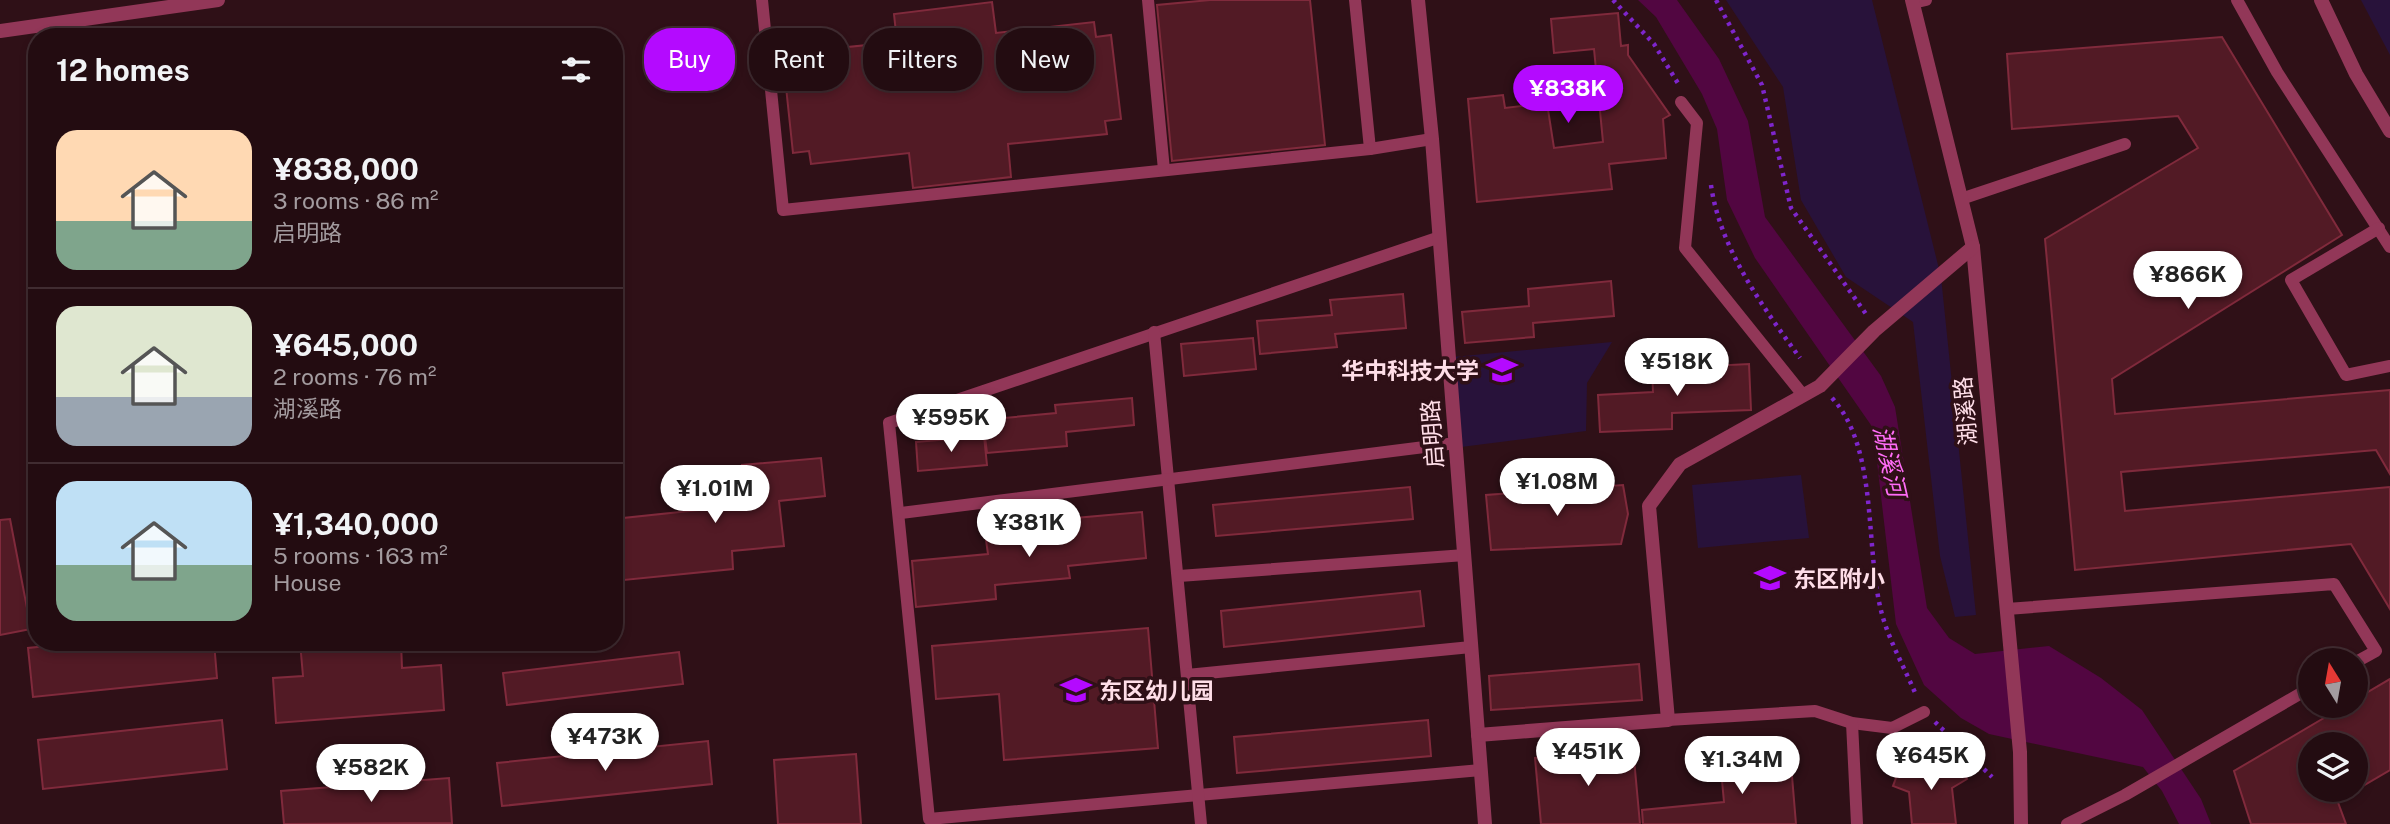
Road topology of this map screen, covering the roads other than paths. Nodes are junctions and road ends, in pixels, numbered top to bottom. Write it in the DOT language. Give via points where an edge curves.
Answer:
graph roads {
  1 [pos="218,0"];
  2 [pos="762,0"];
  3 [pos="1149,0"];
  4 [pos="1355,0"];
  5 [pos="1418,0"];
  6 [pos="2237,0"];
  7 [pos="2320,0"];
  8 [pos="1917,1"];
  9 [pos="165,4"];
  10 [pos="0,31"];
  11 [pos="1681,102"];
  12 [pos="2390,131"];
  13 [pos="1432,138"];
  14 [pos="2124,144"];
  15 [pos="1370,149"];
  16 [pos="1164,170"];
  17 [pos="1961,199"];
  18 [pos="2379,228"];
  19 [pos="1440,236"];
  20 [pos="1973,247"];
  21 [pos="2390,247"];
  22 [pos="1154,332"];
  23 [pos="2390,366"];
  24 [pos="1803,395"];
  25 [pos="1456,443"];
  26 [pos="1170,477"];
  27 [pos="901,513"];
  28 [pos="1465,555"];
  29 [pos="1179,576"];
  30 [pos="2007,609"];
  31 [pos="1471,647"];
  32 [pos="2368,655"];
  33 [pos="1187,675"];
  34 [pos="2298,695"];
  35 [pos="1924,712"];
  36 [pos="1668,720"];
  37 [pos="1852,723"];
  38 [pos="1478,735"];
  39 [pos="1481,770"];
  40 [pos="1198,795"];
  41 [pos="1200,824"];
  42 [pos="1485,824"];
  43 [pos="1857,824"];
  44 [pos="2021,824"];
  45 [pos="2067,824"];
  1 -- 9 [label="street"];
  2 -- 16 [label="lane" via="783,209"];
  3 -- 16 [label="lane"];
  4 -- 15 [label="lane"];
  5 -- 13 [label="street, 启明路"];
  6 -- 18 [label="lane" via="2277,72"];
  7 -- 12 [label="street"];
  8 -- 17 [label="street, 湖溪路"];
  9 -- 10 [label="street"];
  11 -- 24 [label="lane" via="1697,123 1685,248"];
  13 -- 15 [label="lane"];
  13 -- 19 [label="street, 启明路"];
  14 -- 17 [label="lane"];
  15 -- 16 [label="lane"];
  17 -- 20 [label="street, 湖溪路"];
  18 -- 21 [label="lane"];
  18 -- 23 [label="lane" via="2291,280 2346,375"];
  19 -- 22 [label="lane"];
  19 -- 25 [label="street, 启明路"];
  20 -- 24 [label="street" via="1876,330 1820,386"];
  20 -- 30 [label="street, 湖溪路"];
  22 -- 26 [label="lane"];
  22 -- 27 [label="lane" via="889,423"];
  24 -- 36 [label="street" via="1680,464 1649,506"];
  25 -- 26 [label="lane"];
  25 -- 28 [label="street, 启明路"];
  26 -- 27 [label="lane"];
  26 -- 29 [label="lane"];
  27 -- 40 [label="lane" via="929,820"];
  28 -- 29 [label="lane"];
  28 -- 31 [label="street, 启明路"];
  29 -- 33 [label="lane"];
  30 -- 32 [label="lane" via="2334,584 2376,651"];
  30 -- 44 [label="street, 湖溪路" via="2020,752"];
  31 -- 33 [label="lane"];
  31 -- 38 [label="street, 启明路"];
  33 -- 40 [label="lane"];
  34 -- 45 [label="lane"];
  35 -- 37 [label="lane" via="1892,728"];
  36 -- 37 [label="lane" via="1815,711"];
  36 -- 38 [label="street"];
  37 -- 43 [label="lane"];
  38 -- 39 [label="street, 启明路"];
  39 -- 40 [label="lane"];
  39 -- 42 [label="street, 启明路"];
  40 -- 41 [label="lane"];
}
